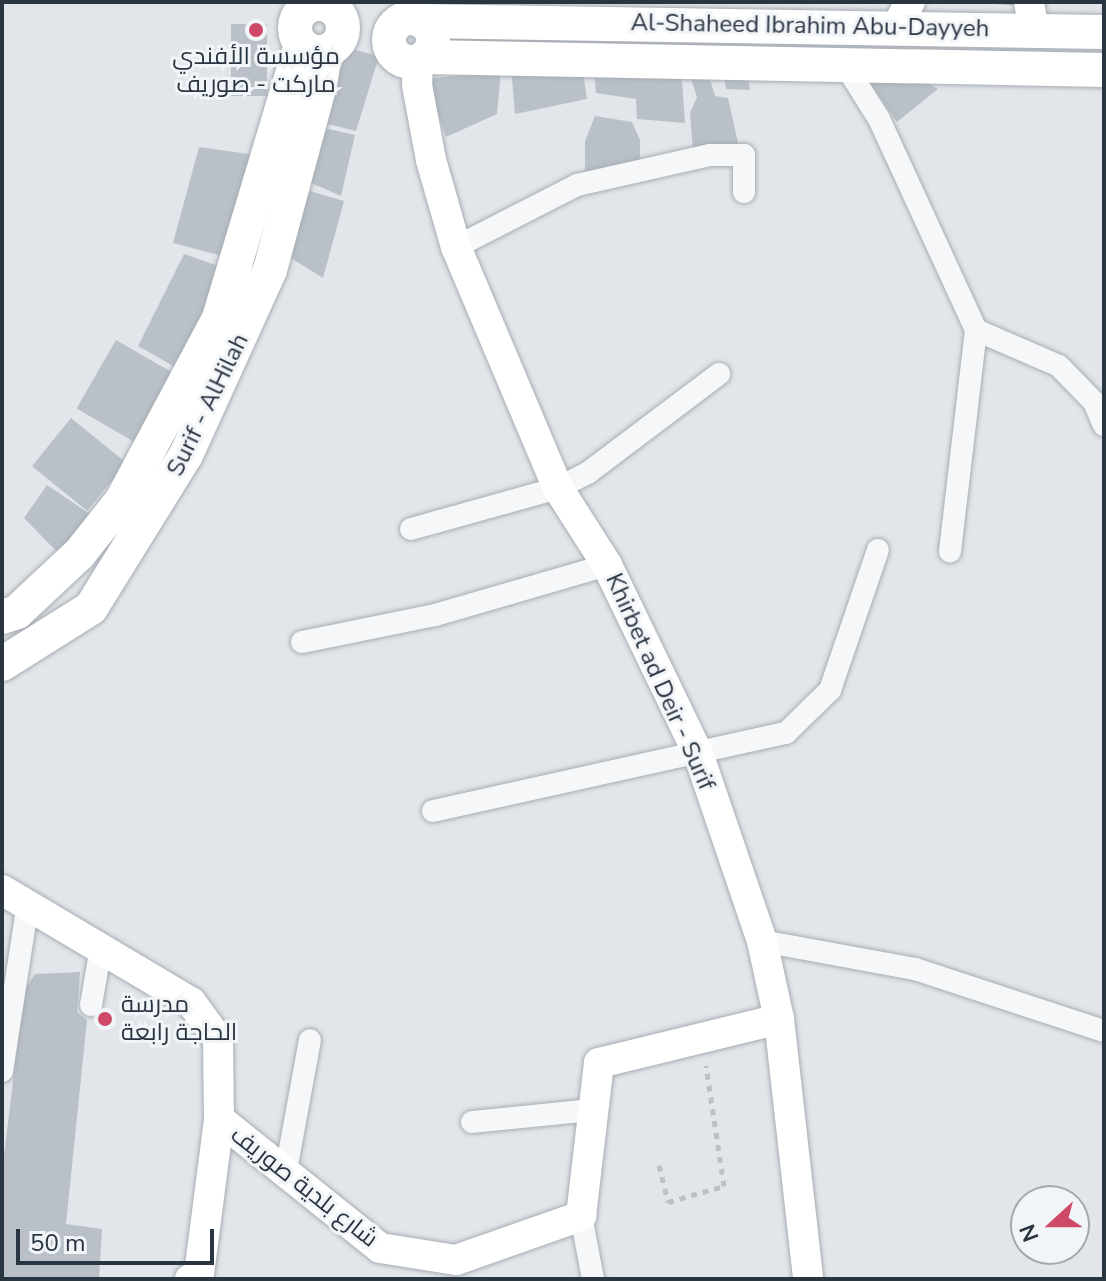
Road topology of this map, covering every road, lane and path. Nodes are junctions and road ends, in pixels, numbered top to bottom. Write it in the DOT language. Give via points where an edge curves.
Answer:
graph roads {
  1 [pos="903,15"];
  2 [pos="1032,16"];
  3 [pos="320,18"];
  4 [pos="1104,32"];
  5 [pos="404,41"];
  6 [pos="845,65"];
  7 [pos="1104,70"];
  8 [pos="320,85"];
  9 [pos="285,95"];
  10 [pos="744,192"];
  11 [pos="456,247"];
  12 [pos="976,330"];
  13 [pos="719,374"];
  14 [pos="1104,425"];
  15 [pos="558,488"];
  16 [pos="411,529"];
  17 [pos="878,550"];
  18 [pos="950,551"];
  19 [pos="607,565"];
  20 [pos="2,617"];
  21 [pos="302,642"];
  22 [pos="2,664"];
  23 [pos="698,753"];
  24 [pos="433,811"];
  25 [pos="15,897"];
  26 [pos="762,941"];
  27 [pos="101,947"];
  28 [pos="91,1005"];
  29 [pos="779,1019"];
  30 [pos="1104,1031"];
  31 [pos="703,1037"];
  32 [pos="310,1040"];
  33 [pos="2,1071"];
  34 [pos="593,1110"];
  35 [pos="219,1119"];
  36 [pos="472,1122"];
  37 [pos="659,1165"];
  38 [pos="285,1176"];
  39 [pos="581,1216"];
  40 [pos="197,1277"];
  41 [pos="593,1279"];
  42 [pos="808,1279"];
  1 -- 2 [label="main road, Al-Shaheed Ibrahim Abu-Dayyeh"];
  1 -- 5 [label="main road, Al-Shaheed Ibrahim Abu-Dayyeh"];
  2 -- 4 [label="main road, Al-Shaheed Ibrahim Abu-Dayyeh"];
  3 -- 5 [label="main road" via="354,15"];
  3 -- 8 [label="main road"];
  3 -- 9 [label="main road, Surif - AlHilah"];
  3 -- 9 [label="main road" via="275,34 286,64"];
  5 -- 6 [label="main road, Al-Shaheed Ibrahim Abu-Dayyeh"];
  5 -- 8 [label="main road" via="346,48"];
  5 -- 11 [label="main road, Khirbet ad Deir - Surif" via="405,101 431,160"];
  6 -- 7 [label="main road, Al-Shaheed Ibrahim Abu-Dayyeh"];
  6 -- 12 [label="street" via="879,119"];
  8 -- 22 [label="main road, Surif - AlHilah" via="270,270 186,455 91,608"];
  9 -- 20 [label="main road, Surif - AlHilah" via="219,318 129,486 80,553 17,612"];
  10 -- 11 [label="street" via="744,155 710,155 577,185"];
  11 -- 15 [label="main road, Khirbet ad Deir - Surif"];
  12 -- 14 [label="street" via="1059,366 1094,402"];
  12 -- 18 [label="street"];
  13 -- 15 [label="street" via="589,472"];
  15 -- 16 [label="street"];
  15 -- 19 [label="main road, Khirbet ad Deir - Surif"];
  17 -- 23 [label="street" via="830,690 786,733"];
  19 -- 21 [label="street" via="435,615"];
  19 -- 23 [label="main road, Khirbet ad Deir - Surif"];
  23 -- 24 [label="street"];
  23 -- 26 [label="main road, Khirbet ad Deir - Surif"];
  25 -- 27 [label="main road, شارع بلدية صوريف"];
  25 -- 33 [label="street"];
  26 -- 29 [label="main road, Khirbet ad Deir - Surif"];
  26 -- 30 [label="street" via="915,969"];
  27 -- 28 [label="street"];
  27 -- 35 [label="main road, شارع بلدية صوريف" via="191,1002 218,1039"];
  29 -- 31 [label="main road"];
  29 -- 42 [label="main road, Khirbet ad Deir - Surif"];
  31 -- 34 [label="main road" via="599,1063"];
  31 -- 37 [label="path" via="724,1186 668,1202"];
  32 -- 38 [label="street"];
  34 -- 36 [label="street"];
  34 -- 39 [label="main road"];
  35 -- 38 [label="main road, شارع بلدية صوريف"];
  35 -- 40 [label="main road"];
  38 -- 39 [label="main road, شارع بلدية صوريف" via="380,1248 456,1260"];
  39 -- 41 [label="street"];
}
